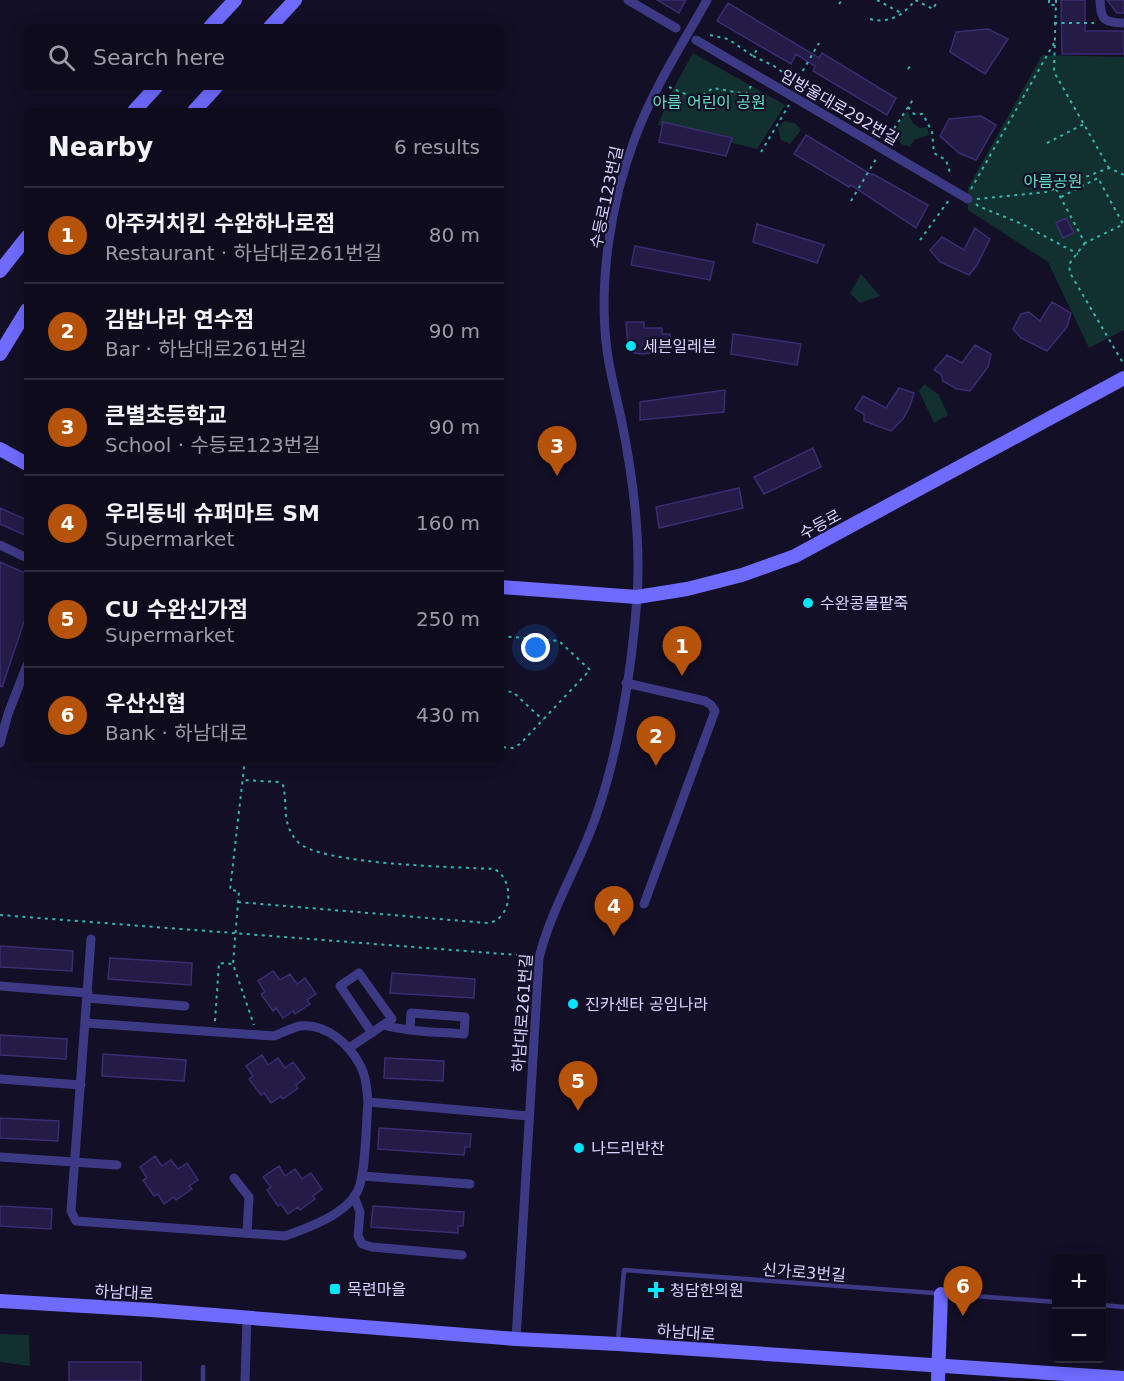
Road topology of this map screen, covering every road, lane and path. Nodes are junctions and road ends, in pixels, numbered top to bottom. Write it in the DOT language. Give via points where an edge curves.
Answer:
graph roads {
  1 [pos="235,0"];
  2 [pos="295,0"];
  3 [pos="628,0"];
  4 [pos="707,0"];
  5 [pos="842,0"];
  6 [pos="877,0"];
  7 [pos="915,0"];
  8 [pos="938,0"];
  9 [pos="1049,0"];
  10 [pos="1056,0"];
  11 [pos="1100,0"];
  12 [pos="839,4"];
  13 [pos="1055,5"];
  14 [pos="901,13"];
  15 [pos="1102,16"];
  16 [pos="870,19"];
  17 [pos="1054,23"];
  18 [pos="1124,23"];
  19 [pos="213,24"];
  20 [pos="273,24"];
  21 [pos="676,28"];
  22 [pos="700,38"];
  23 [pos="819,43"];
  24 [pos="1054,43"];
  25 [pos="758,48"];
  26 [pos="753,56"];
  27 [pos="757,76"];
  28 [pos="796,82"];
  29 [pos="669,87"];
  30 [pos="153,90"];
  31 [pos="213,90"];
  32 [pos="791,96"];
  33 [pos="914,98"];
  34 [pos="908,107"];
  35 [pos="137,108"];
  36 [pos="197,108"];
  37 [pos="1084,124"];
  38 [pos="1047,143"];
  39 [pos="882,149"];
  40 [pos="761,152"];
  41 [pos="1109,168"];
  42 [pos="1124,175"];
  43 [pos="1056,189"];
  44 [pos="955,192"];
  45 [pos="1060,197"];
  46 [pos="967,199"];
  47 [pos="850,201"];
  48 [pos="1124,224"];
  49 [pos="920,240"];
  50 [pos="24,241"];
  51 [pos="1085,243"];
  52 [pos="1078,254"];
  53 [pos="0,271"];
  54 [pos="24,315"];
  55 [pos="0,354"];
  56 [pos="1123,363"];
  57 [pos="1124,378"];
  58 [pos="0,449"];
  59 [pos="24,463"];
  60 [pos="0,545"];
  61 [pos="24,557"];
  62 [pos="504,587"];
  63 [pos="637,597"];
  64 [pos="504,636"];
  65 [pos="24,673"];
  66 [pos="626,683"];
  67 [pos="504,692"];
  68 [pos="543,720"];
  69 [pos="0,743"];
  70 [pos="504,747"];
  71 [pos="245,762"];
  72 [pos="242,780"];
  73 [pos="238,902"];
  74 [pos="644,904"];
  75 [pos="0,915"];
  76 [pos="236,933"];
  77 [pos="91,939"];
  78 [pos="517,955"];
  79 [pos="233,964"];
  80 [pos="0,986"];
  81 [pos="87,996"];
  82 [pos="185,1006"];
  83 [pos="86,1023"];
  84 [pos="383,1025"];
  85 [pos="410,1030"];
  86 [pos="215,1032"];
  87 [pos="372,1033"];
  88 [pos="258,1035"];
  89 [pos="349,1048"];
  90 [pos="0,1079"];
  91 [pos="81,1085"];
  92 [pos="368,1102"];
  93 [pos="529,1116"];
  94 [pos="0,1157"];
  95 [pos="75,1162"];
  96 [pos="117,1165"];
  97 [pos="362,1176"];
  98 [pos="234,1178"];
  99 [pos="470,1184"];
  100 [pos="354,1196"];
  101 [pos="247,1233"];
  102 [pos="462,1255"];
  103 [pos="941,1294"];
  104 [pos="0,1301"];
  105 [pos="1052,1302"];
  106 [pos="1106,1305"];
  107 [pos="1124,1307"];
  108 [pos="247,1317"];
  109 [pos="516,1339"];
  110 [pos="618,1344"];
  111 [pos="938,1366"];
  112 [pos="203,1367"];
  113 [pos="1124,1378"];
  114 [pos="203,1381"];
  115 [pos="245,1381"];
  116 [pos="938,1381"];
  1 -- 19 [label="main road"];
  2 -- 20 [label="main road"];
  3 -- 21 [label="street"];
  4 -- 63 [label="street, 수등로123번길" via="635,137 609,242 607,346 633,492"];
  5 -- 12 [label="path"];
  6 -- 14 [label="path"];
  7 -- 8 [label="path" via="933,9"];
  7 -- 14 [label="path"];
  9 -- 13 [label="path" via="1049,5"];
  10 -- 13 [label="path"];
  11 -- 15 [label="street"];
  13 -- 17 [label="path"];
  14 -- 16 [label="path" via="889,20"];
  15 -- 17 [label="path" via="1097,23"];
  15 -- 18 [label="street" via="1109,22"];
  17 -- 24 [label="path"];
  22 -- 26 [label="path" via="712,35 728,39"];
  22 -- 27 [label="street, 임방울대로292번길"];
  23 -- 28 [label="path"];
  24 -- 37 [label="path" via="1054,72"];
  24 -- 46 [label="path"];
  25 -- 26 [label="path"];
  26 -- 28 [label="path"];
  27 -- 29 [label="path" via="746,94 713,88 697,99"];
  27 -- 32 [label="street, 임방울대로292번길"];
  28 -- 32 [label="path"];
  30 -- 35 [label="main road"];
  31 -- 36 [label="main road"];
  32 -- 39 [label="street, 임방울대로292번길"];
  32 -- 40 [label="path"];
  33 -- 34 [label="path"];
  34 -- 39 [label="path"];
  34 -- 44 [label="path" via="914,114 923,114 932,132 934,153 946,160"];
  37 -- 38 [label="path"];
  37 -- 41 [label="path"];
  39 -- 44 [label="street, 임방울대로292번길"];
  39 -- 47 [label="path"];
  41 -- 42 [label="path"];
  41 -- 43 [label="path"];
  43 -- 45 [label="path"];
  43 -- 52 [label="path" via="973,199 978,206"];
  44 -- 46 [label="street, 임방울대로292번길"];
  44 -- 49 [label="path"];
  45 -- 48 [label="path" via="1098,178"];
  45 -- 51 [label="path"];
  48 -- 51 [label="path"];
  50 -- 53 [label="main road"];
  51 -- 52 [label="path"];
  52 -- 56 [label="path" via="1069,264 1070,273"];
  54 -- 55 [label="main road"];
  57 -- 63 [label="main road, 수등로" via="795,556 731,578"];
  58 -- 59 [label="main road"];
  60 -- 61 [label="street"];
  62 -- 63 [label="main road, 수등로"];
  63 -- 66 [label="street, 하남대로261번길"];
  64 -- 68 [label="path" via="559,640 590,670"];
  65 -- 69 [label="street"];
  66 -- 74 [label="street" via="705,701 715,711"];
  66 -- 93 [label="street, 하남대로261번길" via="601,802 550,920 539,958"];
  67 -- 68 [label="path" via="516,695"];
  68 -- 70 [label="path" via="516,747"];
  71 -- 72 [label="path"];
  72 -- 73 [label="path" via="230,890 239,891"];
  72 -- 73 [label="path" via="283,785 287,824 296,841 306,849 347,859 494,869 504,878 508,897 502,916 487,923"];
  73 -- 76 [label="path"];
  75 -- 76 [label="path"];
  76 -- 78 [label="path"];
  76 -- 79 [label="path"];
  77 -- 81 [label="street"];
  79 -- 86 [label="path" via="219,963"];
  79 -- 88 [label="path"];
  80 -- 81 [label="street"];
  81 -- 82 [label="street"];
  81 -- 83 [label="street"];
  83 -- 86 [label="street"];
  83 -- 91 [label="street"];
  84 -- 85 [label="street"];
  84 -- 87 [label="street"];
  84 -- 87 [label="street" via="392,1019 359,973 340,986"];
  85 -- 85 [label="street" via="464,1034 465,1017 411,1013"];
  86 -- 88 [label="street"];
  87 -- 89 [label="street"];
  88 -- 89 [label="street" via="274,1036 299,1026 311,1026 335,1036"];
  89 -- 92 [label="street" via="361,1067"];
  90 -- 91 [label="street"];
  91 -- 95 [label="street"];
  92 -- 93 [label="street"];
  92 -- 97 [label="street"];
  93 -- 109 [label="street, 하남대로261번길"];
  94 -- 95 [label="street"];
  95 -- 96 [label="street"];
  95 -- 101 [label="street" via="71,1211 76,1221"];
  97 -- 99 [label="street"];
  97 -- 100 [label="street"];
  98 -- 101 [label="street" via="249,1197"];
  100 -- 101 [label="street" via="348,1205 309,1228 285,1236"];
  100 -- 102 [label="street" via="360,1212 358,1236 362,1244"];
  103 -- 105 [label="lane, 신가로3번길"];
  103 -- 110 [label="lane, 신가로3번길" via="624,1270"];
  103 -- 111 [label="main road"];
  104 -- 108 [label="main road, 하남대로"];
  106 -- 107 [label="lane"];
  108 -- 109 [label="main road, 하남대로"];
  108 -- 115 [label="street"];
  109 -- 110 [label="main road, 하남대로"];
  110 -- 111 [label="main road, 하남대로"];
  111 -- 113 [label="main road, 하남대로"];
  111 -- 116 [label="main road"];
  112 -- 114 [label="lane"];
}
